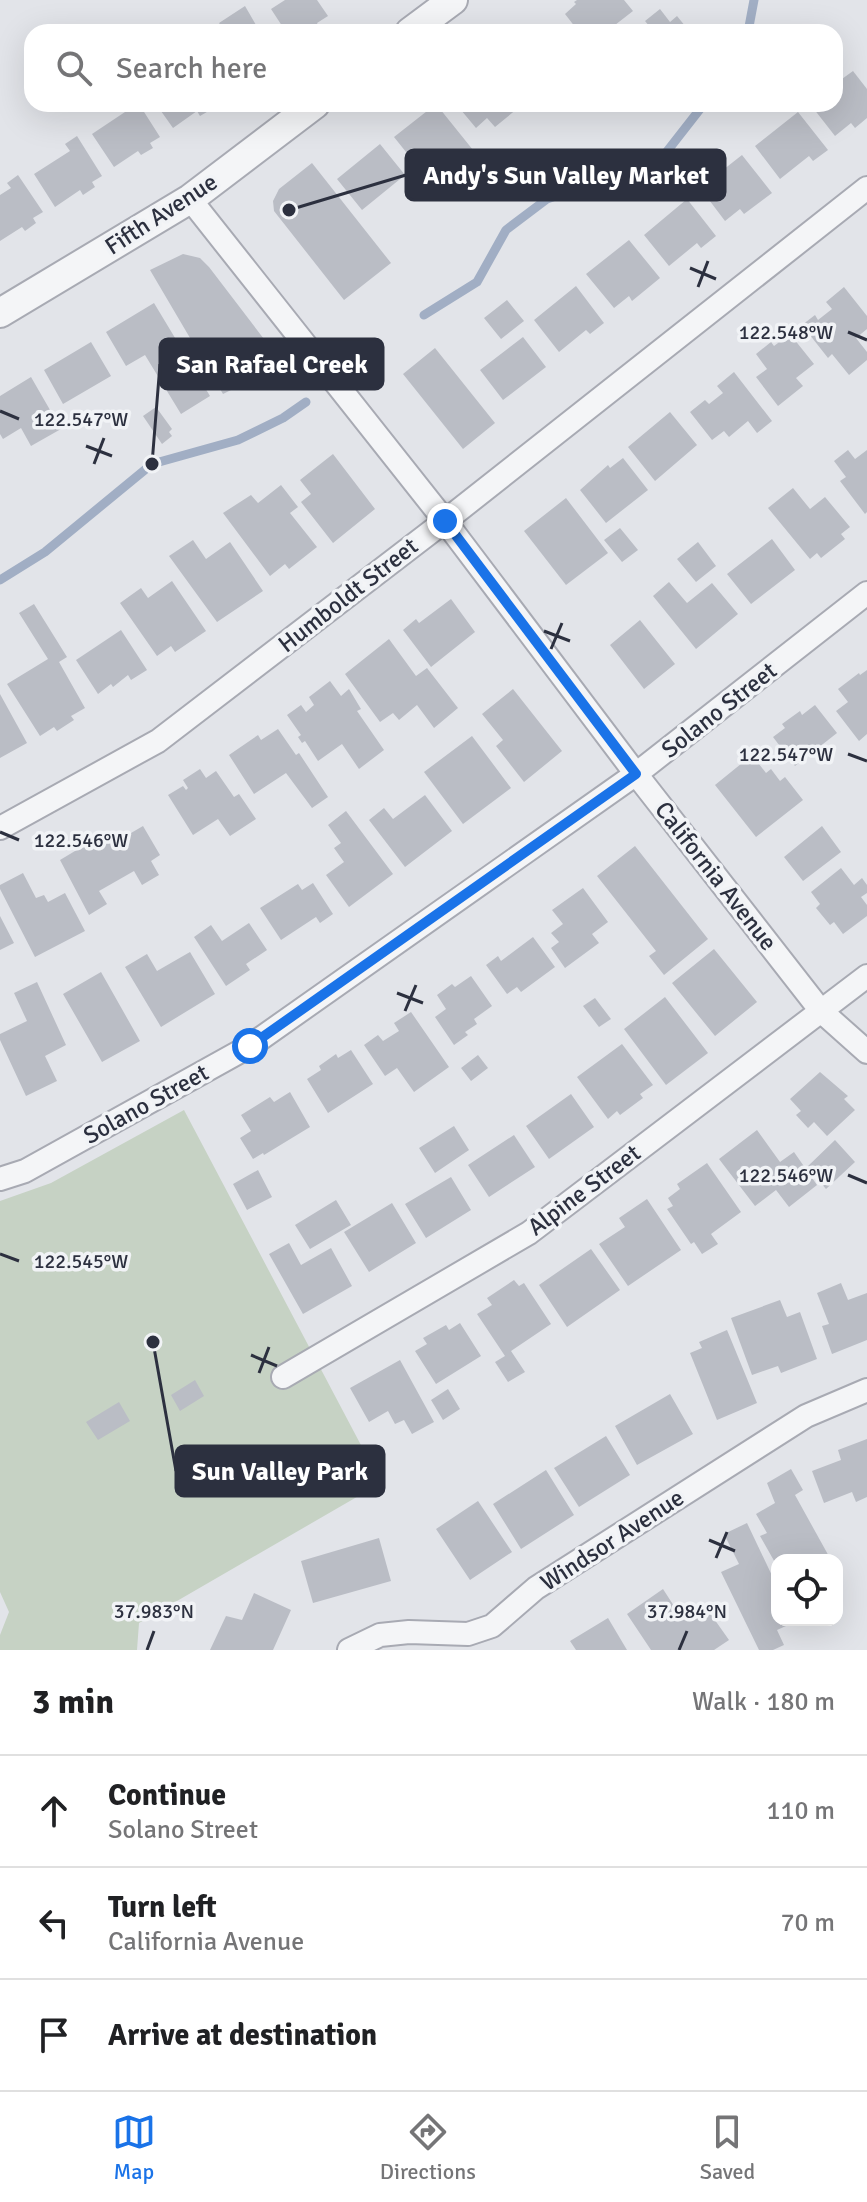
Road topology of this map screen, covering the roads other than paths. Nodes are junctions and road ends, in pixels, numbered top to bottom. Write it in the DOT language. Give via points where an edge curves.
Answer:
graph roads {
  1 [pos="453,0"];
  2 [pos="421,24"];
  3 [pos="304,112"];
  4 [pos="867,188"];
  5 [pos="190,199"];
  6 [pos="0,313"];
  7 [pos="445,521"];
  8 [pos="867,593"];
  9 [pos="636,774"];
  10 [pos="0,828"];
  11 [pos="867,976"];
  12 [pos="821,1011"];
  13 [pos="867,1052"];
  14 [pos="0,1179"];
  15 [pos="283,1377"];
  16 [pos="867,1390"];
  17 [pos="349,1650"];
  1 -- 2 [label="street"];
  3 -- 5 [label="street, Fifth Avenue"];
  4 -- 7 [label="street, Humboldt Street"];
  5 -- 6 [label="street, Fifth Avenue"];
  5 -- 7 [label="street, California Avenue"];
  7 -- 9 [label="street, California Avenue"];
  7 -- 10 [label="street, Humboldt Street" via="158,741"];
  8 -- 9 [label="street, Solano Street"];
  9 -- 12 [label="street, California Avenue"];
  9 -- 14 [label="street, Solano Street" via="250,1046 25,1171"];
  11 -- 12 [label="street, Alpine Street"];
  12 -- 13 [label="street, California Avenue"];
  12 -- 15 [label="street, Alpine Street" via="529,1233"];
  16 -- 17 [label="street, Windsor Avenue" via="806,1416 536,1588 492,1626 468,1634 380,1635"];
}
